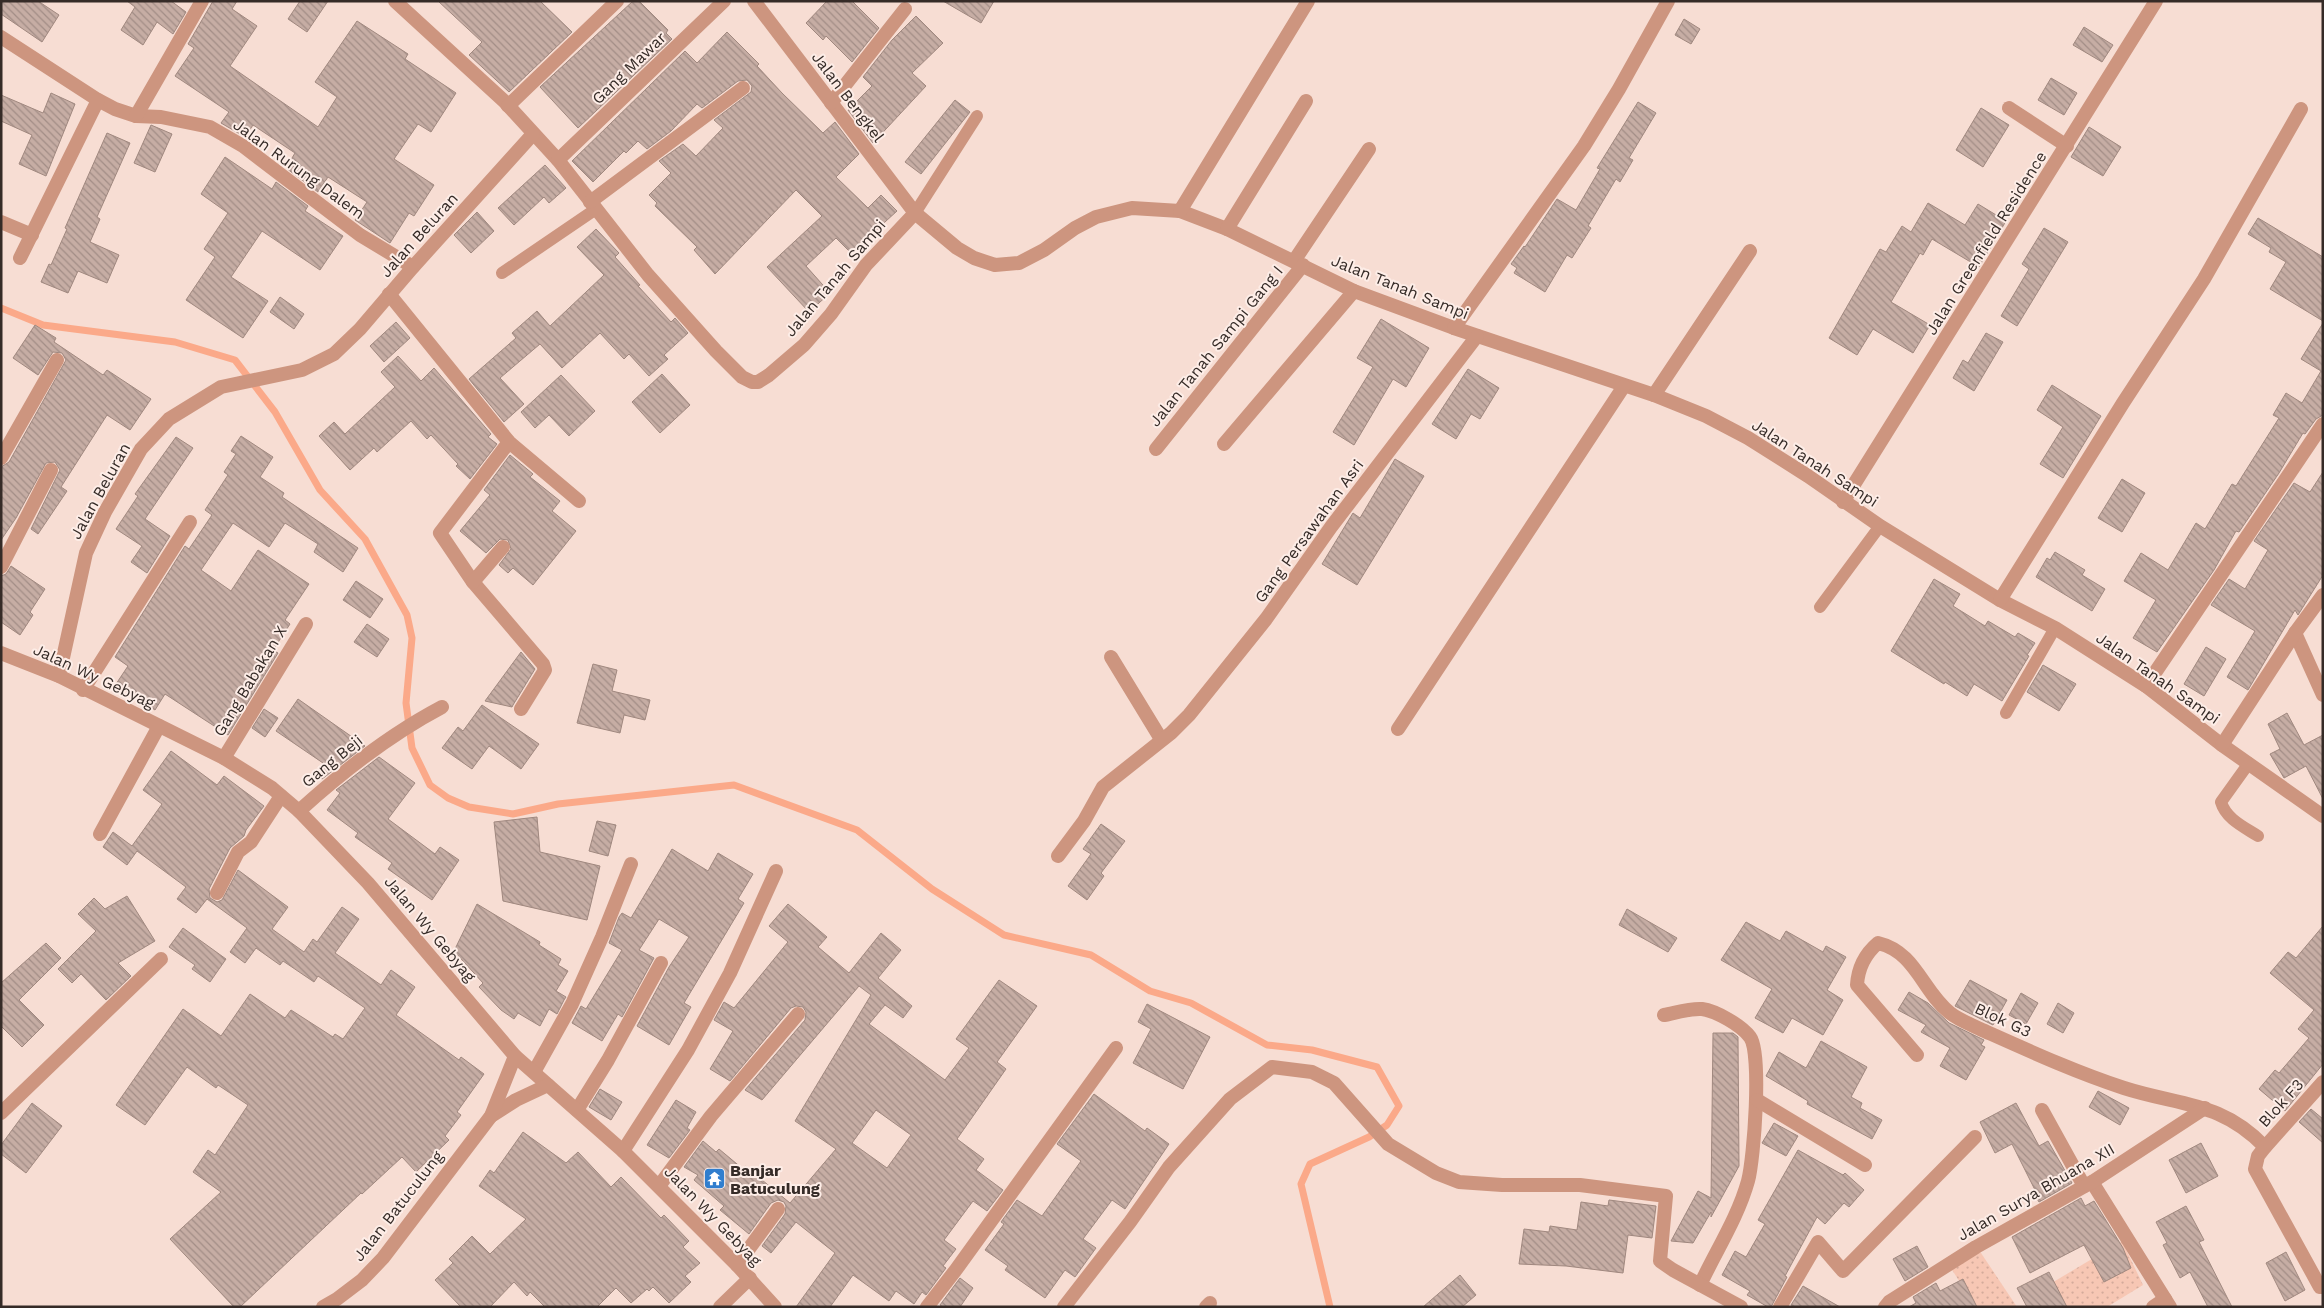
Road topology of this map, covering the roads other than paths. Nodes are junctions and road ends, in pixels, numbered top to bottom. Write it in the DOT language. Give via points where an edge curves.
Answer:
graph roads {
  1 [pos="202,1"];
  2 [pos="395,1"];
  3 [pos="617,1"];
  4 [pos="724,1"];
  5 [pos="1308,1"];
  6 [pos="1668,1"];
  7 [pos="2156,1"];
  8 [pos="756,2"];
  9 [pos="411,6"];
  10 [pos="905,10"];
  11 [pos="1,37"];
  12 [pos="743,88"];
  13 [pos="98,100"];
  14 [pos="1306,101"];
  15 [pos="831,103"];
  16 [pos="508,106"];
  17 [pos="2009,108"];
  18 [pos="2301,109"];
  19 [pos="136,116"];
  20 [pos="977,116"];
  21 [pos="533,134"];
  22 [pos="2067,146"];
  23 [pos="1369,149"];
  24 [pos="558,160"];
  25 [pos="593,205"];
  26 [pos="1180,211"];
  27 [pos="915,213"];
  28 [pos="1,222"];
  29 [pos="1227,229"];
  30 [pos="32,235"];
  31 [pos="1750,251"];
  32 [pos="20,258"];
  33 [pos="1298,263"];
  34 [pos="413,266"];
  35 [pos="502,273"];
  36 [pos="1354,291"];
  37 [pos="389,294"];
  38 [pos="1454,328"];
  39 [pos="1476,336"];
  40 [pos="57,360"];
  41 [pos="1624,386"];
  42 [pos="1654,395"];
  43 [pos="2323,424"];
  44 [pos="509,442"];
  45 [pos="1224,444"];
  46 [pos="1156,449"];
  47 [pos="1,458"];
  48 [pos="51,470"];
  49 [pos="579,501"];
  50 [pos="1843,502"];
  51 [pos="190,522"];
  52 [pos="1880,526"];
  53 [pos="503,547"];
  54 [pos="1,567"];
  55 [pos="473,582"];
  56 [pos="2323,595"];
  57 [pos="2000,600"];
  58 [pos="1820,607"];
  59 [pos="306,624"];
  60 [pos="2055,628"];
  61 [pos="2295,633"];
  62 [pos="1,652"];
  63 [pos="1111,657"];
  64 [pos="59,676"];
  65 [pos="2146,686"];
  66 [pos="83,690"];
  67 [pos="2323,695"];
  68 [pos="442,707"];
  69 [pos="521,709"];
  70 [pos="2006,713"];
  71 [pos="159,726"];
  72 [pos="1398,729"];
  73 [pos="1161,739"];
  74 [pos="2222,745"];
  75 [pos="224,758"];
  76 [pos="2249,763"];
  77 [pos="281,796"];
  78 [pos="299,811"];
  79 [pos="2323,816"];
  80 [pos="100,834"];
  81 [pos="2258,836"];
  82 [pos="1058,856"];
  83 [pos="631,864"];
  84 [pos="776,871"];
  85 [pos="217,893"];
  86 [pos="161,959"];
  87 [pos="661,963"];
  88 [pos="798,1014"];
  89 [pos="1664,1015"];
  90 [pos="1116,1048"];
  91 [pos="1917,1055"];
  92 [pos="515,1056"];
  93 [pos="534,1072"];
  94 [pos="2323,1082"];
  95 [pos="548,1085"];
  96 [pos="1757,1100"];
  97 [pos="2205,1108"];
  98 [pos="577,1110"];
  99 [pos="2042,1110"];
  100 [pos="1,1113"];
  101 [pos="491,1116"];
  102 [pos="1975,1138"];
  103 [pos="2265,1147"];
  104 [pos="623,1151"];
  105 [pos="1865,1165"];
  106 [pos="2088,1184"];
  107 [pos="659,1186"];
  108 [pos="778,1209"];
  109 [pos="737,1265"];
  110 [pos="750,1278"];
  111 [pos="1700,1285"];
  112 [pos="2320,1287"];
  113 [pos="2167,1303"];
  114 [pos="323,1307"];
  115 [pos="720,1307"];
  116 [pos="775,1307"];
  117 [pos="927,1307"];
  118 [pos="1064,1307"];
  119 [pos="1741,1307"];
  120 [pos="1780,1307"];
  121 [pos="1885,1307"];
  122 [pos="2153,1307"];
  1 -- 19 [label="street"];
  2 -- 9 [label="street, Jalan Tanah Sampi"];
  3 -- 16 [label="street"];
  4 -- 24 [label="street, Gang Mawar"];
  5 -- 26 [label="street"];
  6 -- 38 [label="street" via="1584,146"];
  7 -- 22 [label="street, Jalan Greenfield Residence"];
  8 -- 15 [label="street, Jalan Bengkel"];
  9 -- 16 [label="street, Jalan Tanah Sampi"];
  10 -- 15 [label="street"];
  11 -- 13 [label="street, Jalan Rurung Dalem"];
  12 -- 25 [label="street"];
  13 -- 19 [label="street, Jalan Rurung Dalem"];
  13 -- 30 [label="street"];
  14 -- 29 [label="street"];
  15 -- 27 [label="street, Jalan Bengkel"];
  16 -- 21 [label="street, Jalan Tanah Sampi"];
  17 -- 22 [label="street"];
  18 -- 57 [label="street" via="2204,279 2122,403"];
  19 -- 34 [label="street, Jalan Rurung Dalem" via="160,117 210,127 243,146 360,235"];
  20 -- 27 [label="lane"];
  21 -- 24 [label="street, Jalan Tanah Sampi"];
  21 -- 34 [label="street, Jalan Beluran"];
  22 -- 50 [label="street, Jalan Greenfield Residence"];
  23 -- 33 [label="street, Jalan Tanah Sampi Gang I"];
  24 -- 25 [label="street, Jalan Tanah Sampi"];
  25 -- 27 [label="street, Jalan Tanah Sampi" via="648,275 716,351 742,377 752,382 769,375 804,345 866,265"];
  25 -- 35 [label="lane"];
  26 -- 27 [label="street, Jalan Tanah Sampi" via="1132,208 1096,217 1019,263 995,265 957,248"];
  26 -- 29 [label="street, Jalan Tanah Sampi"];
  28 -- 30 [label="street"];
  29 -- 33 [label="street, Jalan Tanah Sampi"];
  30 -- 32 [label="street"];
  31 -- 42 [label="street"];
  33 -- 36 [label="street, Jalan Tanah Sampi"];
  33 -- 46 [label="street, Jalan Tanah Sampi Gang I"];
  34 -- 37 [label="street, Jalan Beluran"];
  36 -- 38 [label="street, Jalan Tanah Sampi"];
  36 -- 45 [label="street"];
  37 -- 44 [label="street"];
  37 -- 64 [label="street, Jalan Beluran" via="334,354 302,370 221,387 170,419 141,449 86,553"];
  38 -- 39 [label="street, Jalan Tanah Sampi"];
  39 -- 41 [label="street, Jalan Tanah Sampi"];
  39 -- 73 [label="street, Gang Persawahan Asri" via="1331,527 1266,619 1189,715"];
  40 -- 47 [label="street"];
  41 -- 42 [label="street, Jalan Tanah Sampi"];
  41 -- 72 [label="street"];
  42 -- 50 [label="street, Jalan Tanah Sampi" via="1706,416 1748,438"];
  43 -- 65 [label="street"];
  44 -- 49 [label="street"];
  44 -- 55 [label="street" via="440,533"];
  48 -- 54 [label="street"];
  50 -- 52 [label="street, Jalan Tanah Sampi"];
  51 -- 66 [label="street"];
  52 -- 57 [label="street, Jalan Tanah Sampi"];
  52 -- 58 [label="lane"];
  53 -- 55 [label="street"];
  55 -- 69 [label="street" via="543,664 545,670"];
  56 -- 61 [label="street"];
  57 -- 60 [label="street, Jalan Tanah Sampi"];
  59 -- 75 [label="street, Gang Babakan X"];
  60 -- 65 [label="street, Jalan Tanah Sampi"];
  60 -- 70 [label="lane"];
  61 -- 67 [label="street"];
  61 -- 74 [label="street"];
  62 -- 64 [label="street, Jalan Wy Gebyag"];
  63 -- 73 [label="street"];
  64 -- 66 [label="street, Jalan Wy Gebyag"];
  65 -- 74 [label="street, Jalan Tanah Sampi"];
  66 -- 71 [label="street, Jalan Wy Gebyag"];
  68 -- 78 [label="street, Gang Beji" via="343,771"];
  71 -- 75 [label="street, Jalan Wy Gebyag"];
  71 -- 80 [label="street"];
  73 -- 82 [label="street, Gang Persawahan Asri" via="1103,787 1084,821"];
  74 -- 76 [label="street, Jalan Tanah Sampi"];
  75 -- 77 [label="street, Jalan Wy Gebyag"];
  76 -- 79 [label="street, Jalan Tanah Sampi"];
  76 -- 81 [label="lane" via="2221,802 2231,818"];
  77 -- 78 [label="street, Jalan Wy Gebyag"];
  77 -- 85 [label="street" via="251,842 238,852"];
  78 -- 92 [label="street, Jalan Wy Gebyag" via="368,883"];
  83 -- 93 [label="street" via="572,1004"];
  84 -- 104 [label="street" via="730,973 688,1050"];
  86 -- 100 [label="street"];
  87 -- 98 [label="street"];
  88 -- 107 [label="street" via="711,1116"];
  89 -- 96 [label="street" via="1700,1009 1723,1018 1752,1038"];
  90 -- 117 [label="street"];
  91 -- 97 [label="street, Blok G3" via="1856,985 1858,973 1870,950 1878,944 1894,949 1910,961 1939,1002 1963,1020 2042,1057 2125,1088"];
  92 -- 93 [label="street, Jalan Wy Gebyag"];
  92 -- 101 [label="street, Jalan Batuculung"];
  93 -- 95 [label="street, Jalan Wy Gebyag"];
  94 -- 103 [label="street, Blok F3"];
  95 -- 98 [label="street, Jalan Wy Gebyag"];
  95 -- 101 [label="street, Jalan Batuculung"];
  96 -- 105 [label="street"];
  96 -- 111 [label="street" via="1748,1180"];
  97 -- 103 [label="street, Blok G3" via="2232,1118"];
  97 -- 106 [label="street, Jalan Surya Bhuana XII"];
  98 -- 104 [label="street, Jalan Wy Gebyag"];
  99 -- 106 [label="street"];
  101 -- 114 [label="street, Jalan Batuculung" via="383,1258 362,1280"];
  102 -- 120 [label="street" via="1843,1271 1818,1242"];
  103 -- 112 [label="street" via="2256,1163 2257,1174"];
  104 -- 107 [label="street, Jalan Wy Gebyag"];
  106 -- 113 [label="street"];
  106 -- 121 [label="street, Jalan Surya Bhuana XII" via="1976,1247"];
  107 -- 109 [label="street, Jalan Wy Gebyag"];
  108 -- 109 [label="street"];
  109 -- 110 [label="street, Jalan Wy Gebyag"];
  110 -- 115 [label="street"];
  110 -- 116 [label="street, Jalan Wy Gebyag"];
  111 -- 118 [label="street" via="1660,1261 1666,1196 1580,1185 1459,1182 1436,1173 1388,1144 1334,1083 1312,1072 1272,1067 1230,1100 1169,1167"];
  111 -- 119 [label="street"];
  113 -- 122 [label="street"];
}
